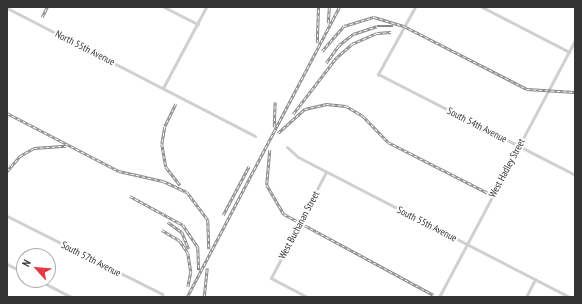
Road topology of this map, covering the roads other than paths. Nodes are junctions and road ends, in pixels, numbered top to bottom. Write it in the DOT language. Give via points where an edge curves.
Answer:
graph roads {
  1 [pos="164,7"];
  2 [pos="206,7"];
  3 [pos="415,7"];
  4 [pos="482,7"];
  5 [pos="7,8"];
  6 [pos="198,24"];
  7 [pos="575,40"];
  8 [pos="569,52"];
  9 [pos="163,88"];
  10 [pos="255,136"];
  11 [pos="519,146"];
  12 [pos="287,147"];
  13 [pos="326,172"];
  14 [pos="575,175"];
  15 [pos="7,216"];
  16 [pos="467,245"];
  17 [pos="7,264"];
  18 [pos="16,269"];
  19 [pos="535,279"];
  20 [pos="54,288"];
  21 [pos="162,294"];
  22 [pos="71,297"];
  23 [pos="307,297"];
  24 [pos="439,297"];
  25 [pos="526,297"];
  26 [pos="569,297"];
  1 -- 6 [label="street"];
  2 -- 6 [label="street"];
  3 -- 11 [label="street, South 54th Avenue" via="378,74"];
  4 -- 8 [label="street"];
  5 -- 9 [label="street, North 55th Avenue"];
  6 -- 9 [label="street"];
  7 -- 8 [label="street, West Hadley Street"];
  8 -- 11 [label="street, West Hadley Street"];
  9 -- 10 [label="street"];
  11 -- 14 [label="street, South 54th Avenue"];
  11 -- 16 [label="street, West Hadley Street"];
  12 -- 13 [label="street, South 55th Avenue"];
  13 -- 16 [label="street, South 55th Avenue"];
  13 -- 23 [label="street, West Buchanan Street" via="271,278"];
  15 -- 21 [label="street, South 57th Avenue"];
  16 -- 19 [label="street, South 55th Avenue"];
  16 -- 24 [label="street, West Hadley Street"];
  17 -- 18 [label="street"];
  19 -- 25 [label="street"];
  19 -- 26 [label="street, South 55th Avenue"];
  20 -- 22 [label="street"];
}
